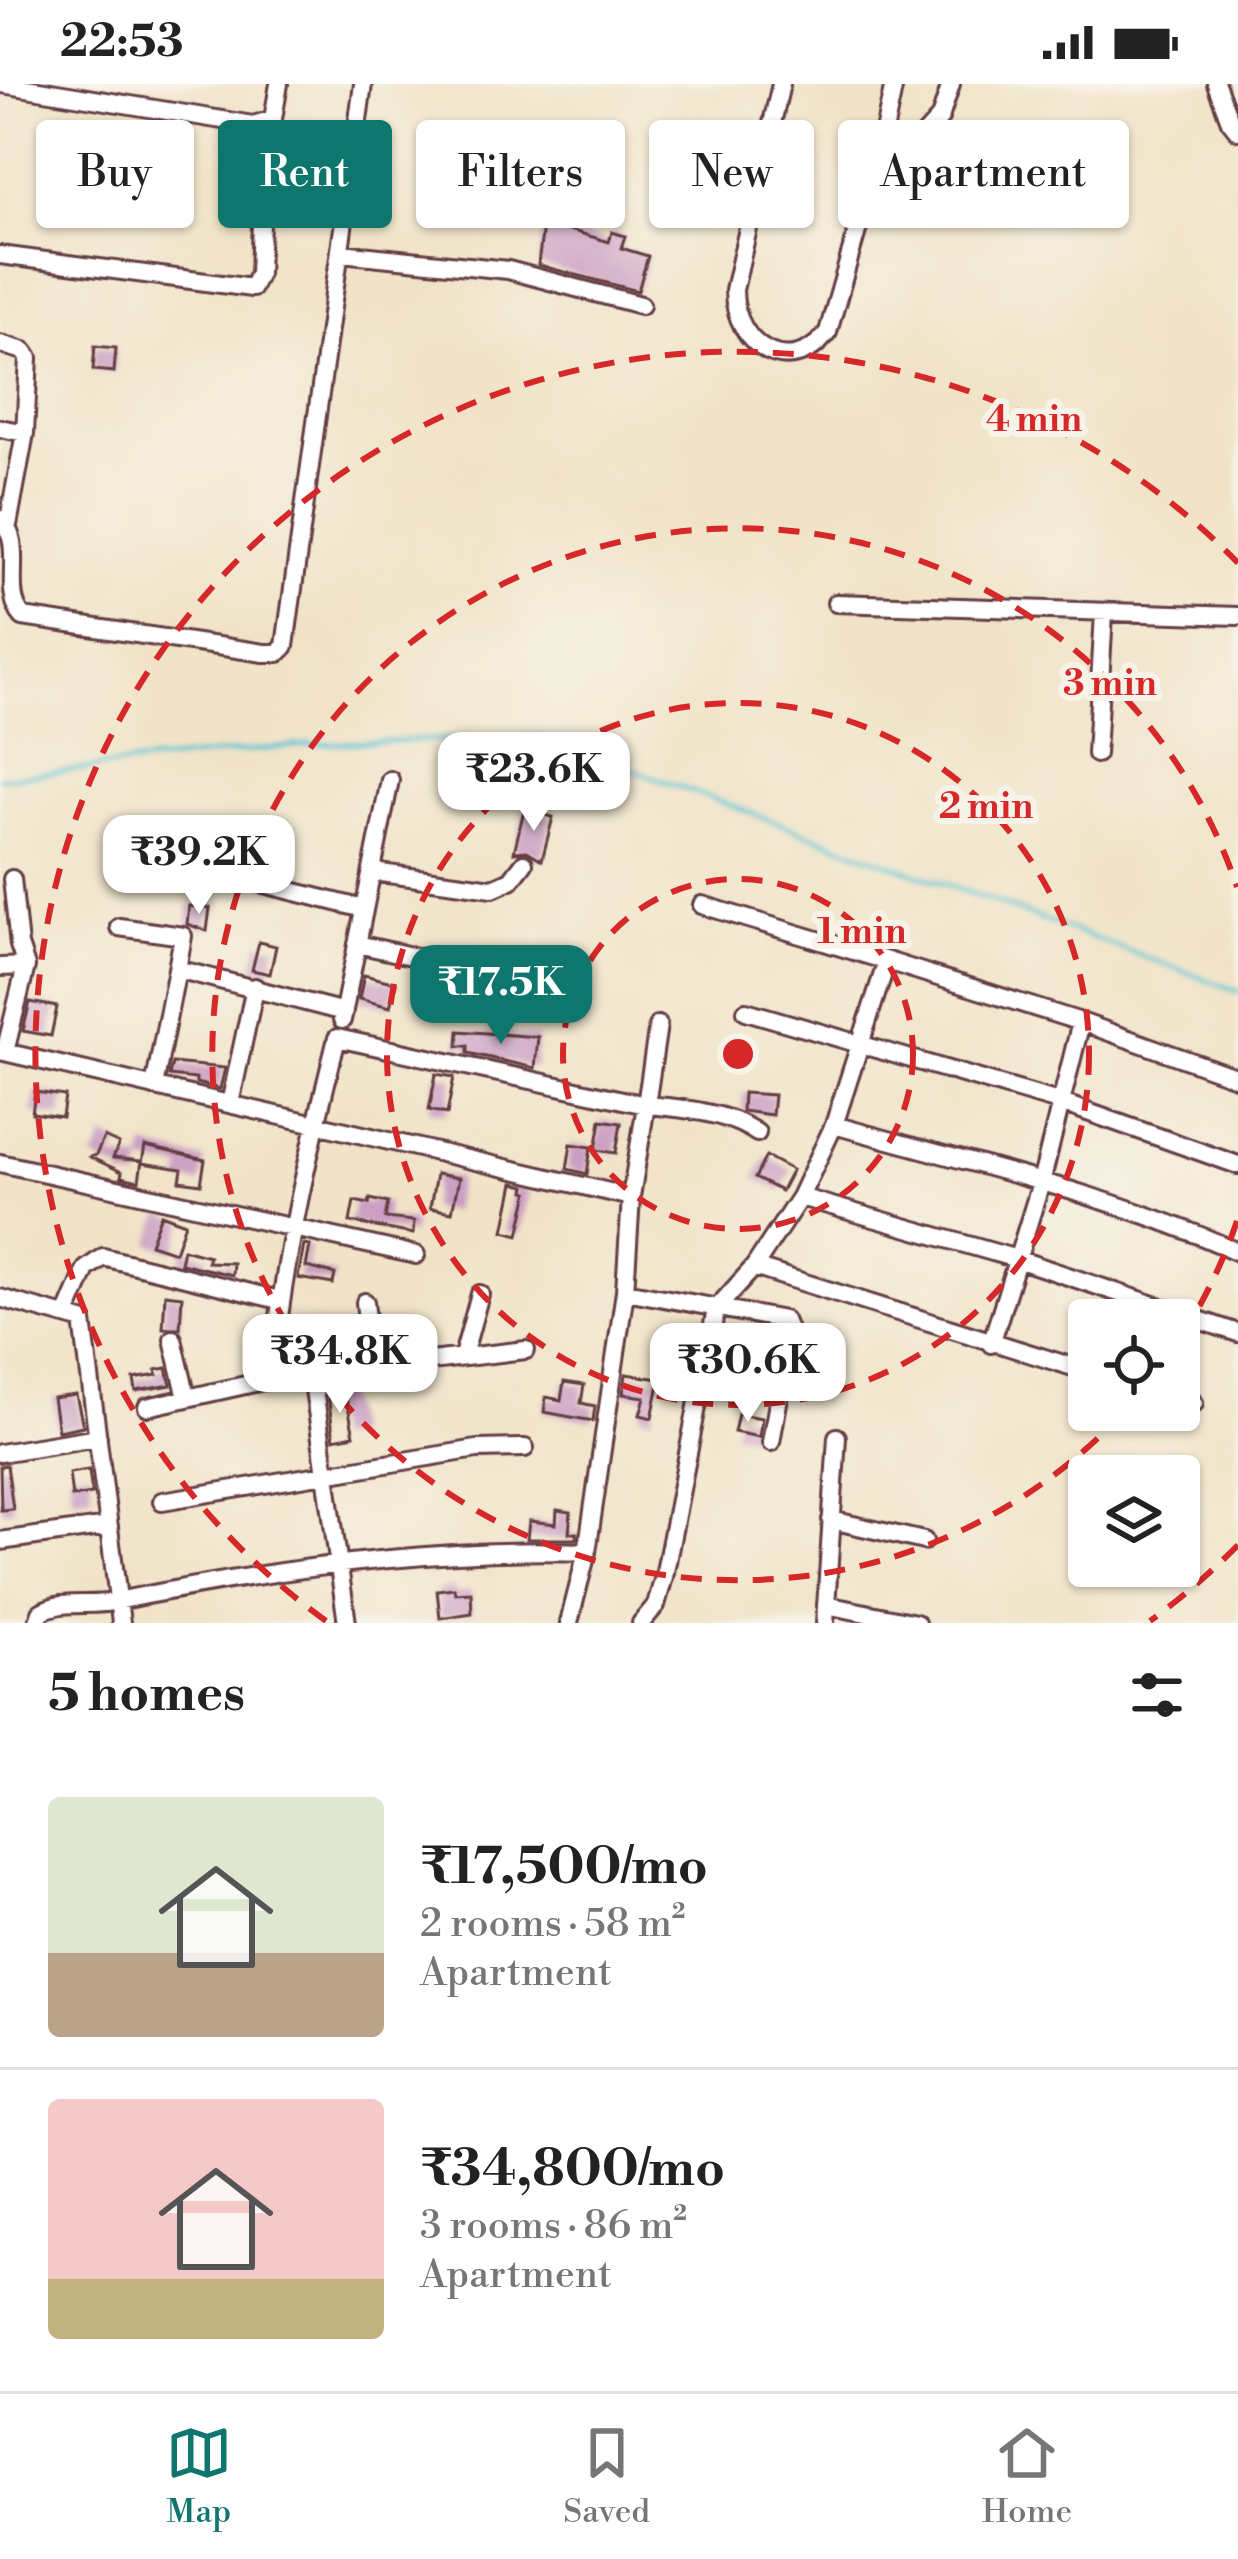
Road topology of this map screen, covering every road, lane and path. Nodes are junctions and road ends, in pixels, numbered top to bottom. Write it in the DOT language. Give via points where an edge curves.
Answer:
graph roads {
  1 [pos="2,84"];
  2 [pos="280,84"];
  3 [pos="363,84"];
  4 [pos="781,84"];
  5 [pos="894,84"];
  6 [pos="951,84"];
  7 [pos="1216,84"];
  8 [pos="73,90"];
  9 [pos="227,120"];
  10 [pos="268,120"];
  11 [pos="938,120"];
  12 [pos="1238,130"];
  13 [pos="261,228"];
  14 [pos="341,254"];
  15 [pos="0,255"];
  16 [pos="641,305"];
  17 [pos="0,344"];
  18 [pos="0,428"];
  19 [pos="25,433"];
  20 [pos="4,522"];
  21 [pos="836,603"];
  22 [pos="1104,613"];
  23 [pos="1238,616"];
  24 [pos="1096,754"];
  25 [pos="391,780"];
  26 [pos="127,850"];
  27 [pos="524,863"];
  28 [pos="373,872"];
  29 [pos="12,879"];
  30 [pos="703,905"];
  31 [pos="364,909"];
  32 [pos="119,927"];
  33 [pos="357,944"];
  34 [pos="887,961"];
  35 [pos="26,967"];
  36 [pos="0,968"];
  37 [pos="177,969"];
  38 [pos="530,982"];
  39 [pos="255,987"];
  40 [pos="746,1011"];
  41 [pos="344,1012"];
  42 [pos="1081,1022"];
  43 [pos="658,1025"];
  44 [pos="337,1038"];
  45 [pos="863,1044"];
  46 [pos="3,1052"];
  47 [pos="1238,1078"];
  48 [pos="154,1087"];
  49 [pos="1062,1103"];
  50 [pos="230,1104"];
  51 [pos="646,1106"];
  52 [pos="834,1125"];
  53 [pos="315,1127"];
  54 [pos="757,1133"];
  55 [pos="0,1163"];
  56 [pos="1238,1165"];
  57 [pos="1041,1183"];
  58 [pos="631,1197"];
  59 [pos="800,1197"];
  60 [pos="292,1228"];
  61 [pos="1238,1252"];
  62 [pos="416,1255"];
  63 [pos="1017,1259"];
  64 [pos="754,1267"];
  65 [pos="626,1291"];
  66 [pos="480,1294"];
  67 [pos="0,1298"];
  68 [pos="279,1300"];
  69 [pos="364,1302"];
  70 [pos="716,1309"];
  71 [pos="66,1316"];
  72 [pos="1238,1333"];
  73 [pos="173,1339"];
  74 [pos="991,1344"];
  75 [pos="526,1350"];
  76 [pos="463,1356"];
  77 [pos="372,1365"];
  78 [pos="1068,1366"];
  79 [pos="312,1375"];
  80 [pos="272,1379"];
  81 [pos="187,1398"];
  82 [pos="147,1407"];
  83 [pos="98,1437"];
  84 [pos="837,1437"];
  85 [pos="771,1442"];
  86 [pos="525,1448"];
  87 [pos="0,1453"];
  88 [pos="326,1472"];
  89 [pos="162,1501"];
  90 [pos="831,1520"];
  91 [pos="109,1526"];
  92 [pos="0,1541"];
  93 [pos="924,1541"];
  94 [pos="587,1552"];
  95 [pos="340,1566"];
  96 [pos="118,1600"];
  97 [pos="826,1614"];
  98 [pos="38,1623"];
  99 [pos="121,1623"];
  100 [pos="347,1623"];
  101 [pos="569,1623"];
  102 [pos="640,1623"];
  103 [pos="916,1623"];
  1 -- 8 [label="street"];
  2 -- 10 [label="street"];
  3 -- 14 [label="street"];
  4 -- 5 [label="street" via="734,312 757,346 798,354 815,350 828,332"];
  6 -- 11 [label="street"];
  7 -- 12 [label="street"];
  8 -- 9 [label="street"];
  13 -- 15 [label="street" via="252,288"];
  14 -- 16 [label="street" via="508,270"];
  14 -- 20 [label="street" via="298,569 278,653 23,617 13,608"];
  17 -- 19 [label="street" via="29,358"];
  18 -- 19 [label="street"];
  19 -- 20 [label="street"];
  21 -- 22 [label="street"];
  22 -- 23 [label="street"];
  22 -- 24 [label="street"];
  25 -- 28 [label="street"];
  26 -- 31 [label="street"];
  27 -- 28 [label="street" via="493,888"];
  28 -- 31 [label="street"];
  29 -- 35 [label="street"];
  30 -- 34 [label="street"];
  31 -- 33 [label="street"];
  32 -- 37 [label="street" via="182,936"];
  33 -- 38 [label="street"];
  33 -- 41 [label="street"];
  34 -- 42 [label="street"];
  34 -- 45 [label="street"];
  35 -- 36 [label="street"];
  35 -- 46 [label="street"];
  37 -- 39 [label="street"];
  37 -- 48 [label="street"];
  39 -- 41 [label="street"];
  39 -- 50 [label="street"];
  40 -- 45 [label="street"];
  41 -- 44 [label="street"];
  42 -- 47 [label="street"];
  42 -- 49 [label="street"];
  43 -- 51 [label="street"];
  44 -- 51 [label="street"];
  44 -- 53 [label="street"];
  45 -- 49 [label="street"];
  45 -- 52 [label="street"];
  46 -- 48 [label="street"];
  48 -- 50 [label="street"];
  49 -- 56 [label="street"];
  49 -- 57 [label="street"];
  50 -- 53 [label="street"];
  51 -- 54 [label="street" via="701,1112"];
  51 -- 58 [label="street"];
  52 -- 57 [label="street"];
  52 -- 59 [label="street"];
  53 -- 58 [label="street"];
  53 -- 60 [label="street"];
  55 -- 60 [label="street"];
  57 -- 61 [label="street"];
  57 -- 63 [label="street"];
  58 -- 65 [label="street"];
  59 -- 63 [label="street"];
  59 -- 64 [label="street"];
  60 -- 62 [label="street"];
  60 -- 68 [label="street"];
  63 -- 72 [label="street"];
  63 -- 74 [label="street"];
  64 -- 70 [label="street"];
  64 -- 74 [label="street"];
  65 -- 70 [label="street"];
  65 -- 94 [label="street"];
  66 -- 76 [label="street"];
  67 -- 71 [label="street"];
  68 -- 71 [label="street" via="103,1257 86,1269"];
  68 -- 80 [label="street"];
  69 -- 77 [label="street"];
  70 -- 85 [label="street" via="776,1316 788,1326"];
  70 -- 102 [label="street" via="664,1577"];
  71 -- 83 [label="street" via="83,1321"];
  73 -- 81 [label="street"];
  74 -- 78 [label="street"];
  75 -- 76 [label="street"];
  76 -- 77 [label="street"];
  77 -- 79 [label="street"];
  79 -- 80 [label="street"];
  79 -- 88 [label="street"];
  80 -- 81 [label="street"];
  81 -- 82 [label="street"];
  83 -- 87 [label="street"];
  83 -- 91 [label="street"];
  84 -- 90 [label="street"];
  86 -- 88 [label="street"];
  88 -- 89 [label="street"];
  88 -- 95 [label="street"];
  90 -- 93 [label="street"];
  90 -- 97 [label="street"];
  91 -- 92 [label="street"];
  91 -- 96 [label="street"];
  94 -- 95 [label="street" via="510,1550"];
  94 -- 101 [label="street"];
  95 -- 96 [label="street"];
  95 -- 100 [label="street"];
  96 -- 98 [label="street" via="47,1608"];
  96 -- 99 [label="street"];
  97 -- 103 [label="street"];
}
